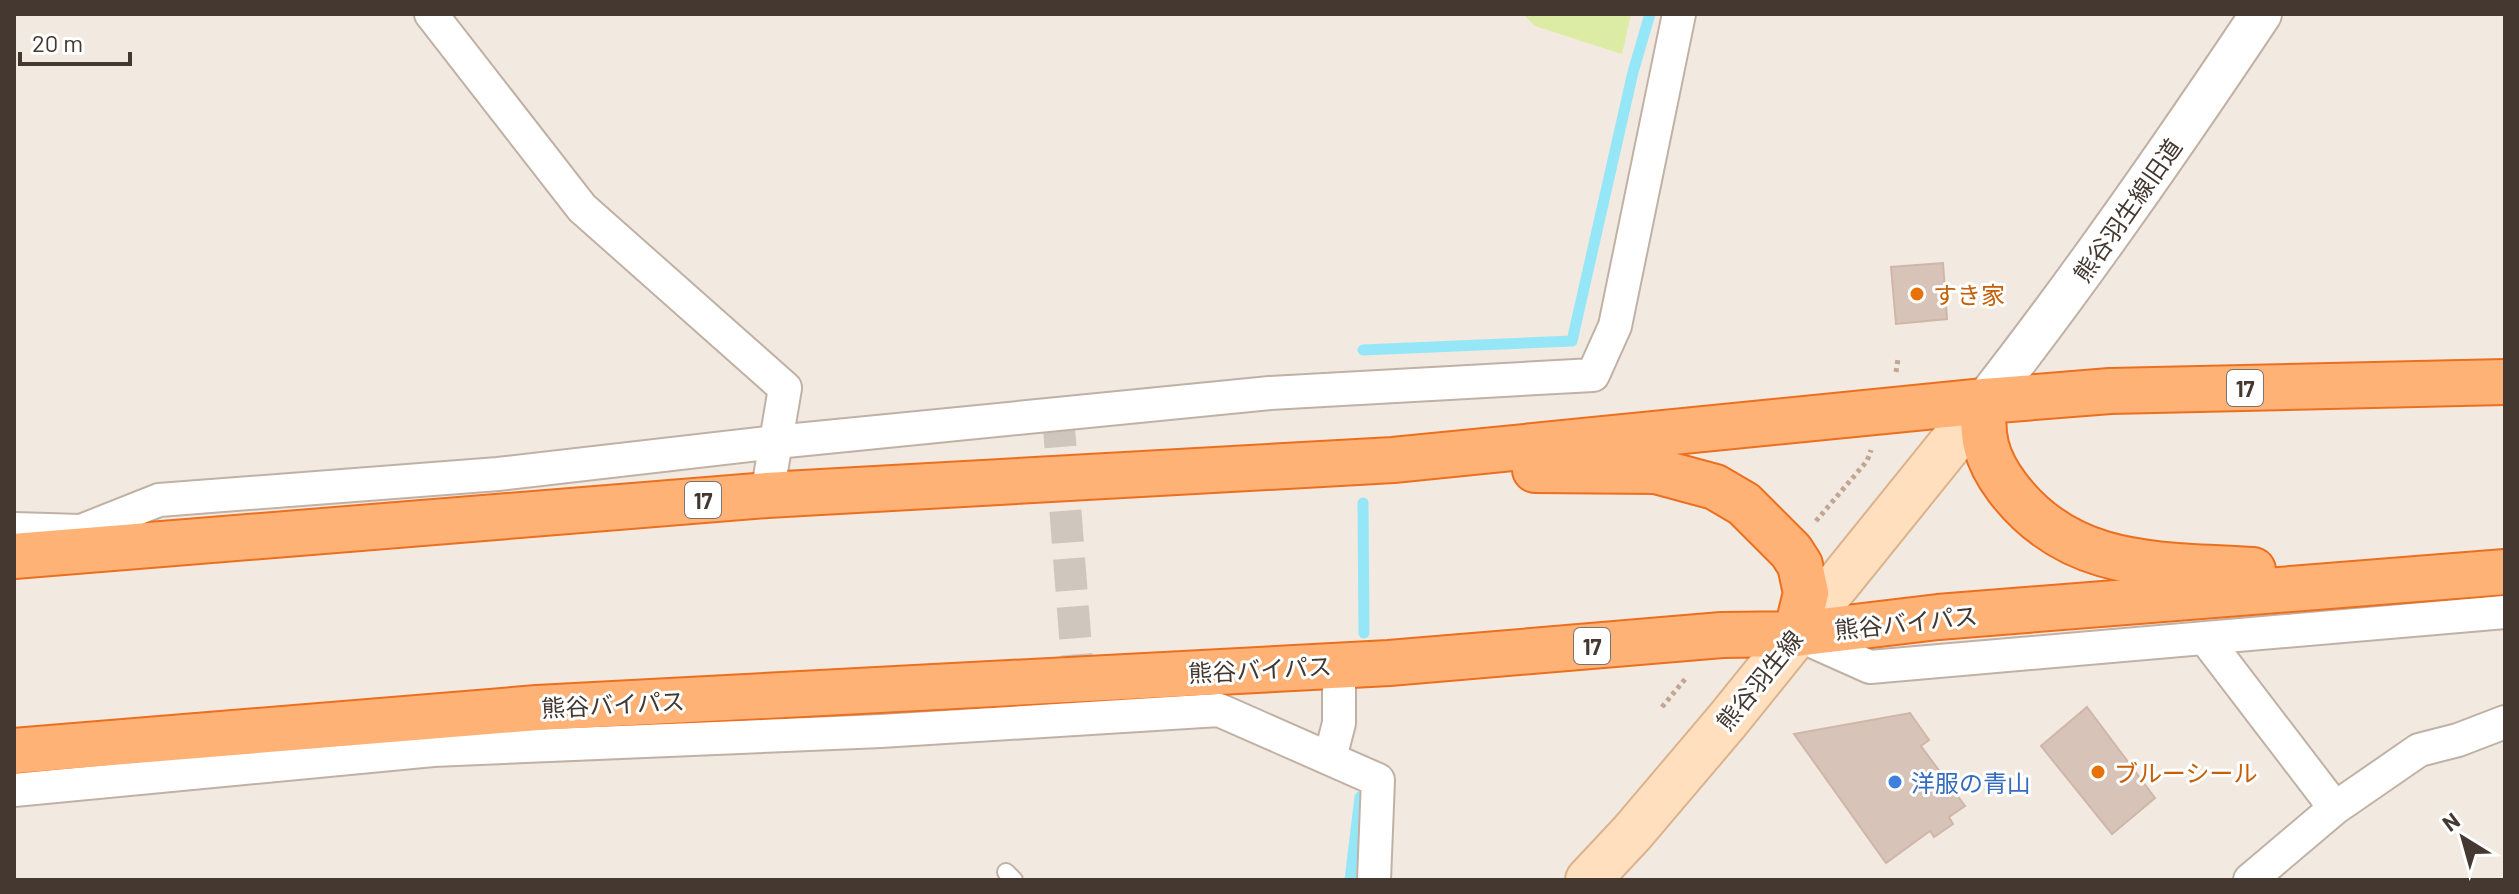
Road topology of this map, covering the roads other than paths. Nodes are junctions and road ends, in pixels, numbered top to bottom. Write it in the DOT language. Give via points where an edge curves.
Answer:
graph roads {
  1 [pos="431,14"];
  2 [pos="1679,14"];
  3 [pos="2261,14"];
  4 [pos="2505,382"];
  5 [pos="1985,401"];
  6 [pos="776,442"];
  7 [pos="1393,460"];
  8 [pos="767,495"];
  9 [pos="14,529"];
  10 [pos="14,556"];
  11 [pos="2505,572"];
  12 [pos="2395,580"];
  13 [pos="2505,612"];
  14 [pos="1796,634"];
  15 [pos="2205,638"];
  16 [pos="1339,665"];
  17 [pos="2505,722"];
  18 [pos="14,751"];
  19 [pos="1330,758"];
  20 [pos="14,790"];
  21 [pos="2335,808"];
  22 [pos="1374,880"];
  23 [pos="1588,880"];
  24 [pos="2250,880"];
  1 -- 6 [label="street" via="582,208 785,388"];
  2 -- 6 [label="street" via="1615,326 1593,375 1270,393"];
  3 -- 5 [label="street, 熊谷羽生線旧道" via="2151,178"];
  4 -- 5 [label="highway, 17" via="2110,391"];
  5 -- 7 [label="highway, 17"];
  5 -- 12 [label="highway" via="1984,444 2001,479 2042,524 2069,541 2143,564"];
  5 -- 14 [label="main road, 熊谷羽生線"];
  6 -- 8 [label="street"];
  6 -- 9 [label="street" via="498,474 159,500 81,531"];
  7 -- 8 [label="highway, 17"];
  7 -- 14 [label="highway" via="1507,469 1656,471 1715,487 1744,504 1800,565 1806,593"];
  8 -- 10 [label="highway, 17"];
  11 -- 12 [label="highway, 熊谷バイパス / 17"];
  12 -- 14 [label="highway, 熊谷バイパス / 17" via="1938,617"];
  13 -- 15 [label="street"];
  14 -- 15 [label="street" via="1870,667"];
  14 -- 16 [label="highway, 熊谷バイパス / 17" via="1722,635"];
  14 -- 23 [label="main road, 熊谷羽生線"];
  15 -- 21 [label="street"];
  16 -- 18 [label="highway, 熊谷バイパス / 17" via="537,708"];
  16 -- 19 [label="street" via="1339,723"];
  17 -- 21 [label="street" via="2419,750"];
  19 -- 20 [label="street" via="1219,710 433,750"];
  19 -- 22 [label="street" via="1378,780"];
  21 -- 24 [label="street"];
}
